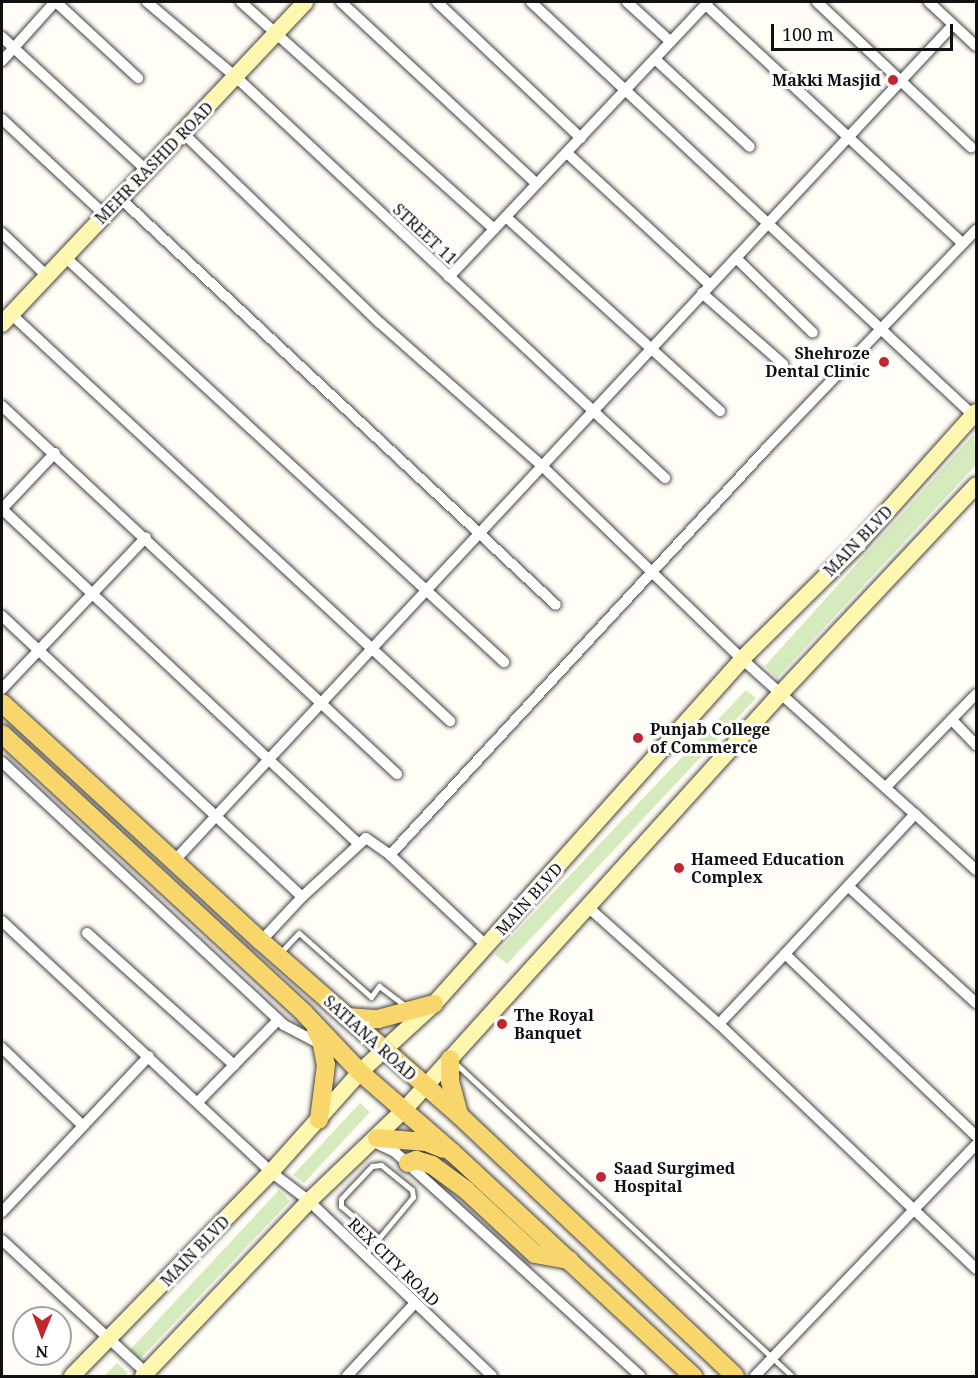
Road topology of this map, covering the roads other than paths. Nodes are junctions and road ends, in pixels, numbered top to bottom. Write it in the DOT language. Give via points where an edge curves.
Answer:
graph roads {
  1 [pos="55,2"];
  2 [pos="147,2"];
  3 [pos="241,2"];
  4 [pos="305,2"];
  5 [pos="341,2"];
  6 [pos="437,2"];
  7 [pos="531,2"];
  8 [pos="627,2"];
  9 [pos="817,2"];
  10 [pos="929,2"];
  11 [pos="706,3"];
  12 [pos="953,25"];
  13 [pos="278,33"];
  14 [pos="2,37"];
  15 [pos="671,42"];
  16 [pos="976,46"];
  17 [pos="14,48"];
  18 [pos="655,59"];
  19 [pos="2,61"];
  20 [pos="138,78"];
  21 [pos="237,78"];
  22 [pos="901,80"];
  23 [pos="626,90"];
  24 [pos="2,119"];
  25 [pos="183,133"];
  26 [pos="849,136"];
  27 [pos="581,138"];
  28 [pos="750,147"];
  29 [pos="971,147"];
  30 [pos="567,153"];
  31 [pos="146,170"];
  32 [pos="537,184"];
  33 [pos="120,198"];
  34 [pos="104,214"];
  35 [pos="506,218"];
  36 [pos="767,225"];
  37 [pos="494,229"];
  38 [pos="976,230"];
  39 [pos="2,233"];
  40 [pos="963,244"];
  41 [pos="64,256"];
  42 [pos="736,258"];
  43 [pos="46,275"];
  44 [pos="449,277"];
  45 [pos="706,289"];
  46 [pos="6,319"];
  47 [pos="880,329"];
  48 [pos="813,333"];
  49 [pos="649,347"];
  50 [pos="783,364"];
  51 [pos="2,406"];
  52 [pos="595,410"];
  53 [pos="720,411"];
  54 [pos="976,415"];
  55 [pos="55,453"];
  56 [pos="541,465"];
  57 [pos="665,478"];
  58 [pos="976,485"];
  59 [pos="2,509"];
  60 [pos="479,535"];
  61 [pos="146,537"];
  62 [pos="653,574"];
  63 [pos="426,590"];
  64 [pos="93,594"];
  65 [pos="556,605"];
  66 [pos="2,616"];
  67 [pos="373,648"];
  68 [pos="37,651"];
  69 [pos="742,659"];
  70 [pos="504,662"];
  71 [pos="2,689"];
  72 [pos="781,693"];
  73 [pos="976,694"];
  74 [pos="321,702"];
  75 [pos="2,703"];
  76 [pos="952,720"];
  77 [pos="450,721"];
  78 [pos="2,734"];
  79 [pos="976,744"];
  80 [pos="268,760"];
  81 [pos="2,762"];
  82 [pos="397,774"];
  83 [pos="886,787"];
  84 [pos="915,814"];
  85 [pos="216,817"];
  86 [pos="358,843"];
  87 [pos="390,855"];
  88 [pos="176,859"];
  89 [pos="976,870"];
  90 [pos="849,887"];
  91 [pos="302,897"];
  92 [pos="588,908"];
  93 [pos="2,921"];
  94 [pos="87,933"];
  95 [pos="261,941"];
  96 [pos="487,946"];
  97 [pos="785,954"];
  98 [pos="277,956"];
  99 [pos="976,1003"];
  100 [pos="434,1004"];
  101 [pos="413,1011"];
  102 [pos="304,1013"];
  103 [pos="347,1017"];
  104 [pos="278,1020"];
  105 [pos="719,1024"];
  106 [pos="322,1046"];
  107 [pos="2,1048"];
  108 [pos="385,1048"];
  109 [pos="149,1056"];
  110 [pos="450,1059"];
  111 [pos="234,1065"];
  112 [pos="360,1072"];
  113 [pos="425,1087"];
  114 [pos="198,1102"];
  115 [pos="403,1111"];
  116 [pos="459,1115"];
  117 [pos="319,1120"];
  118 [pos="82,1125"];
  119 [pos="976,1136"];
  120 [pos="374,1139"];
  121 [pos="976,1145"];
  122 [pos="453,1153"];
  123 [pos="408,1163"];
  124 [pos="271,1172"];
  125 [pos="309,1201"];
  126 [pos="2,1212"];
  127 [pos="914,1212"];
  128 [pos="379,1238"];
  129 [pos="2,1240"];
  130 [pos="365,1255"];
  131 [pos="568,1260"];
  132 [pos="976,1269"];
  133 [pos="416,1303"];
  134 [pos="108,1340"];
  135 [pos="773,1359"];
  136 [pos="685,1372"];
  137 [pos="144,1375"];
  138 [pos="491,1376"];
  139 [pos="72,1377"];
  140 [pos="346,1377"];
  141 [pos="640,1377"];
  142 [pos="735,1377"];
  143 [pos="755,1377"];
  144 [pos="792,1377"];
  1 -- 17 [label="street"];
  1 -- 20 [label="street"];
  2 -- 21 [label="street, STREET 11"];
  3 -- 13 [label="street"];
  4 -- 13 [label="main road, MEHR RASHID ROAD"];
  5 -- 32 [label="street"];
  6 -- 27 [label="street"];
  7 -- 23 [label="street"];
  8 -- 15 [label="street"];
  9 -- 22 [label="street"];
  10 -- 12 [label="street"];
  11 -- 15 [label="street"];
  11 -- 26 [label="street"];
  12 -- 16 [label="street"];
  12 -- 22 [label="street"];
  13 -- 21 [label="main road, MEHR RASHID ROAD"];
  13 -- 37 [label="street"];
  14 -- 17 [label="street"];
  15 -- 18 [label="street"];
  17 -- 19 [label="street"];
  17 -- 31 [label="street"];
  18 -- 23 [label="street"];
  18 -- 28 [label="street"];
  21 -- 25 [label="main road, MEHR RASHID ROAD"];
  21 -- 44 [label="street, STREET 11"];
  22 -- 26 [label="street"];
  22 -- 29 [label="street"];
  23 -- 27 [label="street"];
  23 -- 36 [label="street"];
  24 -- 34 [label="street"];
  25 -- 31 [label="main road, MEHR RASHID ROAD"];
  25 -- 56 [label="street" via="380,323"];
  26 -- 36 [label="street"];
  26 -- 40 [label="street"];
  27 -- 30 [label="street"];
  30 -- 32 [label="street"];
  30 -- 45 [label="street"];
  31 -- 33 [label="main road, MEHR RASHID ROAD"];
  32 -- 35 [label="street"];
  33 -- 34 [label="main road, MEHR RASHID ROAD"];
  33 -- 60 [label="street"];
  34 -- 41 [label="main road, MEHR RASHID ROAD"];
  35 -- 37 [label="street"];
  35 -- 49 [label="street"];
  36 -- 42 [label="street"];
  36 -- 47 [label="street"];
  37 -- 44 [label="street"];
  38 -- 40 [label="street"];
  39 -- 43 [label="street"];
  40 -- 47 [label="street"];
  41 -- 43 [label="main road, MEHR RASHID ROAD"];
  41 -- 63 [label="street"];
  42 -- 45 [label="street"];
  42 -- 48 [label="street"];
  43 -- 46 [label="main road, MEHR RASHID ROAD"];
  44 -- 52 [label="street, STREET 11"];
  45 -- 49 [label="street"];
  45 -- 50 [label="street"];
  46 -- 67 [label="street"];
  47 -- 54 [label="street"];
  47 -- 62 [label="street"];
  49 -- 52 [label="street"];
  49 -- 53 [label="street"];
  51 -- 55 [label="street"];
  52 -- 56 [label="street"];
  52 -- 57 [label="street, STREET 11"];
  54 -- 69 [label="main road, MAIN BLVD" via="857,545"];
  55 -- 59 [label="street"];
  55 -- 61 [label="street"];
  56 -- 60 [label="street"];
  56 -- 62 [label="street"];
  58 -- 72 [label="main road"];
  59 -- 64 [label="street"];
  60 -- 63 [label="street"];
  60 -- 65 [label="street"];
  61 -- 64 [label="street"];
  61 -- 74 [label="street"];
  62 -- 69 [label="street"];
  62 -- 87 [label="street"];
  63 -- 67 [label="street"];
  63 -- 70 [label="street"];
  64 -- 68 [label="street"];
  64 -- 80 [label="street"];
  66 -- 68 [label="street"];
  67 -- 74 [label="street"];
  67 -- 77 [label="street"];
  68 -- 71 [label="street"];
  68 -- 85 [label="street"];
  69 -- 72 [label="street"];
  69 -- 96 [label="main road, MAIN BLVD"];
  72 -- 83 [label="street"];
  72 -- 92 [label="main road"];
  73 -- 76 [label="street"];
  74 -- 80 [label="street"];
  74 -- 82 [label="street"];
  75 -- 88 [label="main road, SATIANA ROAD"];
  76 -- 79 [label="street"];
  76 -- 83 [label="street"];
  78 -- 102 [label="main road, SATIANA ROAD"];
  80 -- 85 [label="street"];
  80 -- 86 [label="street"];
  81 -- 104 [label="street"];
  83 -- 84 [label="street"];
  84 -- 89 [label="street"];
  84 -- 90 [label="street"];
  85 -- 88 [label="street"];
  85 -- 91 [label="street"];
  86 -- 87 [label="street" via="366,838"];
  86 -- 91 [label="street"];
  87 -- 96 [label="street"];
  88 -- 95 [label="main road, SATIANA ROAD"];
  90 -- 97 [label="street"];
  90 -- 99 [label="street"];
  91 -- 95 [label="street"];
  92 -- 105 [label="street"];
  92 -- 110 [label="main road"];
  93 -- 109 [label="street, REX CITY ROAD"];
  94 -- 111 [label="street"];
  95 -- 98 [label="main road, SATIANA ROAD"];
  96 -- 100 [label="main road, MAIN BLVD"];
  97 -- 105 [label="street"];
  97 -- 119 [label="street"];
  98 -- 101 [label="lane" via="299,933 371,997 379,986"];
  98 -- 103 [label="main road, SATIANA ROAD"];
  100 -- 101 [label="main road"];
  100 -- 108 [label="main road, MAIN BLVD"];
  101 -- 103 [label="main road" via="378,1019"];
  102 -- 106 [label="main road"];
  102 -- 112 [label="main road, SATIANA ROAD"];
  103 -- 108 [label="main road, SATIANA ROAD"];
  104 -- 106 [label="street"];
  104 -- 111 [label="street"];
  105 -- 127 [label="street"];
  106 -- 117 [label="main road" via="326,1065"];
  107 -- 118 [label="street"];
  108 -- 112 [label="main road, MAIN BLVD"];
  108 -- 113 [label="main road, SATIANA ROAD"];
  109 -- 114 [label="street, REX CITY ROAD"];
  109 -- 118 [label="street"];
  110 -- 113 [label="main road"];
  110 -- 116 [label="main road" via="450,1081"];
  110 -- 135 [label="lane"];
  111 -- 114 [label="street"];
  112 -- 115 [label="main road, SATIANA ROAD"];
  112 -- 117 [label="main road, MAIN BLVD"];
  113 -- 115 [label="main road"];
  113 -- 116 [label="main road, SATIANA ROAD"];
  114 -- 124 [label="street, REX CITY ROAD"];
  115 -- 120 [label="main road"];
  115 -- 122 [label="main road, SATIANA ROAD"];
  116 -- 142 [label="main road, SATIANA ROAD"];
  117 -- 124 [label="main road, MAIN BLVD"];
  118 -- 126 [label="street"];
  120 -- 122 [label="main road" via="426,1142"];
  120 -- 123 [label="street"];
  120 -- 125 [label="main road"];
  121 -- 127 [label="street"];
  122 -- 131 [label="main road, SATIANA ROAD"];
  123 -- 131 [label="main road" via="416,1160 432,1165 466,1190 535,1254"];
  123 -- 141 [label="street"];
  124 -- 125 [label="street, REX CITY ROAD"];
  124 -- 134 [label="main road, MAIN BLVD"];
  125 -- 130 [label="street, REX CITY ROAD"];
  125 -- 137 [label="main road"];
  127 -- 132 [label="street"];
  127 -- 135 [label="street"];
  128 -- 128 [label="lane" via="413,1197 412,1190 381,1166 372,1166 341,1199 341,1206"];
  128 -- 130 [label="lane"];
  129 -- 134 [label="street"];
  130 -- 133 [label="street, REX CITY ROAD"];
  131 -- 136 [label="main road, SATIANA ROAD"];
  133 -- 138 [label="street, REX CITY ROAD"];
  133 -- 140 [label="street"];
  134 -- 137 [label="street"];
  134 -- 139 [label="main road, MAIN BLVD"];
  135 -- 143 [label="street"];
  135 -- 144 [label="lane"];
}
